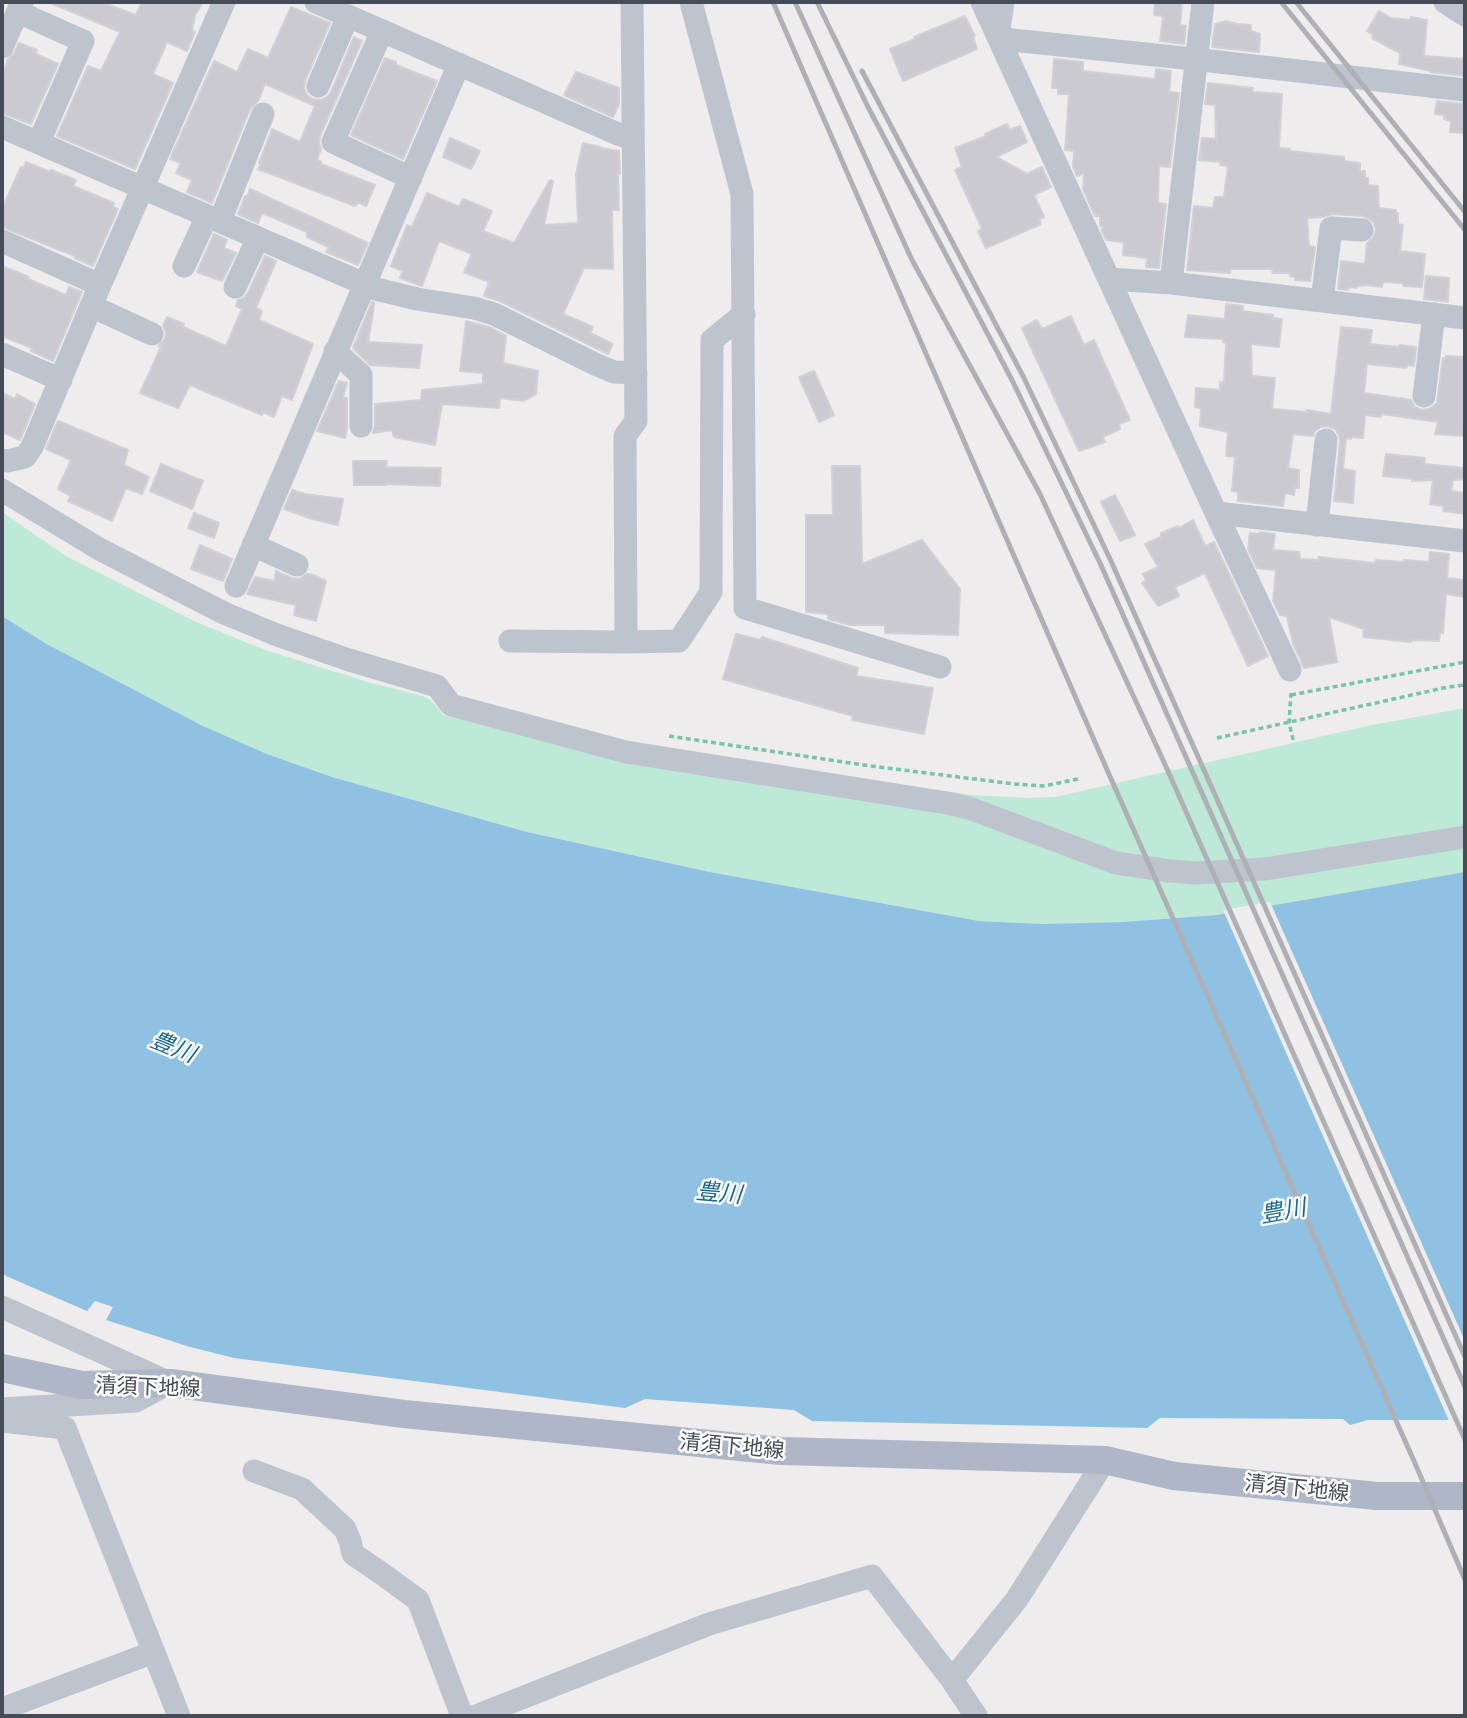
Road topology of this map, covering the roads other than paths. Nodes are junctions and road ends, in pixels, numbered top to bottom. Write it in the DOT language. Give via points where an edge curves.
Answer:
graph roads {
  1 [pos="224,2"];
  2 [pos="316,2"];
  3 [pos="632,2"];
  4 [pos="691,2"];
  5 [pos="982,2"];
  6 [pos="1003,2"];
  7 [pos="1203,2"];
  8 [pos="1445,2"];
  9 [pos="20,7"];
  10 [pos="1465,15"];
  11 [pos="348,16"];
  12 [pos="382,31"];
  13 [pos="998,36"];
  14 [pos="2,47"];
  15 [pos="1196,59"];
  16 [pos="459,64"];
  17 [pos="318,86"];
  18 [pos="1465,90"];
  19 [pos="263,114"];
  20 [pos="2,127"];
  21 [pos="633,139"];
  22 [pos="39,142"];
  23 [pos="411,178"];
  24 [pos="144,188"];
  25 [pos="213,219"];
  26 [pos="1362,230"];
  27 [pos="258,239"];
  28 [pos="2,241"];
  29 [pos="184,266"];
  30 [pos="1109,279"];
  31 [pos="1171,283"];
  32 [pos="363,284"];
  33 [pos="100,285"];
  34 [pos="235,287"];
  35 [pos="1322,301"];
  36 [pos="91,306"];
  37 [pos="744,314"];
  38 [pos="1434,314"];
  39 [pos="1465,318"];
  40 [pos="152,334"];
  41 [pos="335,351"];
  42 [pos="2,354"];
  43 [pos="636,373"];
  44 [pos="61,380"];
  45 [pos="1424,396"];
  46 [pos="361,426"];
  47 [pos="1326,440"];
  48 [pos="2,460"];
  49 [pos="2,490"];
  50 [pos="1216,513"];
  51 [pos="1317,525"];
  52 [pos="1465,541"];
  53 [pos="253,545"];
  54 [pos="297,565"];
  55 [pos="236,586"];
  56 [pos="510,641"];
  57 [pos="626,642"];
  58 [pos="940,667"];
  59 [pos="1292,679"];
  60 [pos="1465,837"];
  61 [pos="2,1307"];
  62 [pos="2,1368"];
  63 [pos="170,1383"];
  64 [pos="2,1409"];
  65 [pos="2,1421"];
  66 [pos="1105,1460"];
  67 [pos="254,1471"];
  68 [pos="1465,1496"];
  69 [pos="154,1652"];
  70 [pos="953,1680"];
  71 [pos="2,1709"];
  72 [pos="179,1716"];
  73 [pos="462,1716"];
  74 [pos="476,1716"];
  75 [pos="976,1716"];
  1 -- 24 [label="street"];
  2 -- 11 [label="street"];
  3 -- 21 [label="street"];
  4 -- 37 [label="street" via="742,194"];
  5 -- 13 [label="street"];
  6 -- 13 [label="street"];
  7 -- 15 [label="street"];
  8 -- 10 [label="street"];
  9 -- 14 [label="street"];
  9 -- 22 [label="street" via="83,41"];
  11 -- 12 [label="street"];
  11 -- 17 [label="street"];
  12 -- 16 [label="street"];
  12 -- 23 [label="street" via="333,142"];
  13 -- 15 [label="street"];
  13 -- 30 [label="street"];
  15 -- 18 [label="street"];
  15 -- 31 [label="street"];
  16 -- 21 [label="street"];
  16 -- 23 [label="street"];
  19 -- 25 [label="street"];
  20 -- 22 [label="street"];
  21 -- 43 [label="street"];
  22 -- 24 [label="street"];
  23 -- 32 [label="street"];
  24 -- 25 [label="street"];
  24 -- 33 [label="street"];
  25 -- 27 [label="street"];
  25 -- 29 [label="street"];
  26 -- 35 [label="street" via="1331,228"];
  27 -- 32 [label="street"];
  27 -- 34 [label="street"];
  28 -- 33 [label="street"];
  30 -- 31 [label="street"];
  30 -- 50 [label="street"];
  31 -- 35 [label="street"];
  32 -- 41 [label="street"];
  32 -- 43 [label="street" via="494,314 614,372"];
  33 -- 36 [label="street"];
  35 -- 38 [label="street"];
  36 -- 40 [label="street"];
  36 -- 44 [label="street"];
  37 -- 57 [label="street" via="712,340 711,592 679,641"];
  37 -- 58 [label="street" via="745,608"];
  38 -- 39 [label="street"];
  38 -- 45 [label="street"];
  41 -- 46 [label="street" via="361,375"];
  41 -- 53 [label="street"];
  42 -- 44 [label="street"];
  43 -- 57 [label="street" via="636,421 625,436"];
  44 -- 48 [label="street" via="25,457"];
  47 -- 51 [label="street"];
  49 -- 60 [label="street" via="101,550 245,622 437,687 451,705 625,752 947,803 1116,863 1170,871 1265,869"];
  50 -- 51 [label="street"];
  50 -- 59 [label="street"];
  51 -- 52 [label="street"];
  53 -- 54 [label="street"];
  53 -- 55 [label="street"];
  56 -- 57 [label="street"];
  61 -- 63 [label="street"];
  62 -- 63 [label="main road, 清須下地線" via="82,1385"];
  63 -- 64 [label="street" via="136,1401"];
  63 -- 66 [label="main road, 清須下地線" via="404,1414 781,1451"];
  65 -- 69 [label="street" via="65,1428"];
  66 -- 68 [label="main road, 清須下地線" via="1174,1476 1377,1496"];
  66 -- 70 [label="street" via="1017,1600"];
  67 -- 73 [label="street" via="302,1489 345,1528 353,1554 418,1600"];
  69 -- 71 [label="street"];
  69 -- 72 [label="street"];
  70 -- 74 [label="street" via="872,1576 709,1623"];
  70 -- 75 [label="street"];
}
